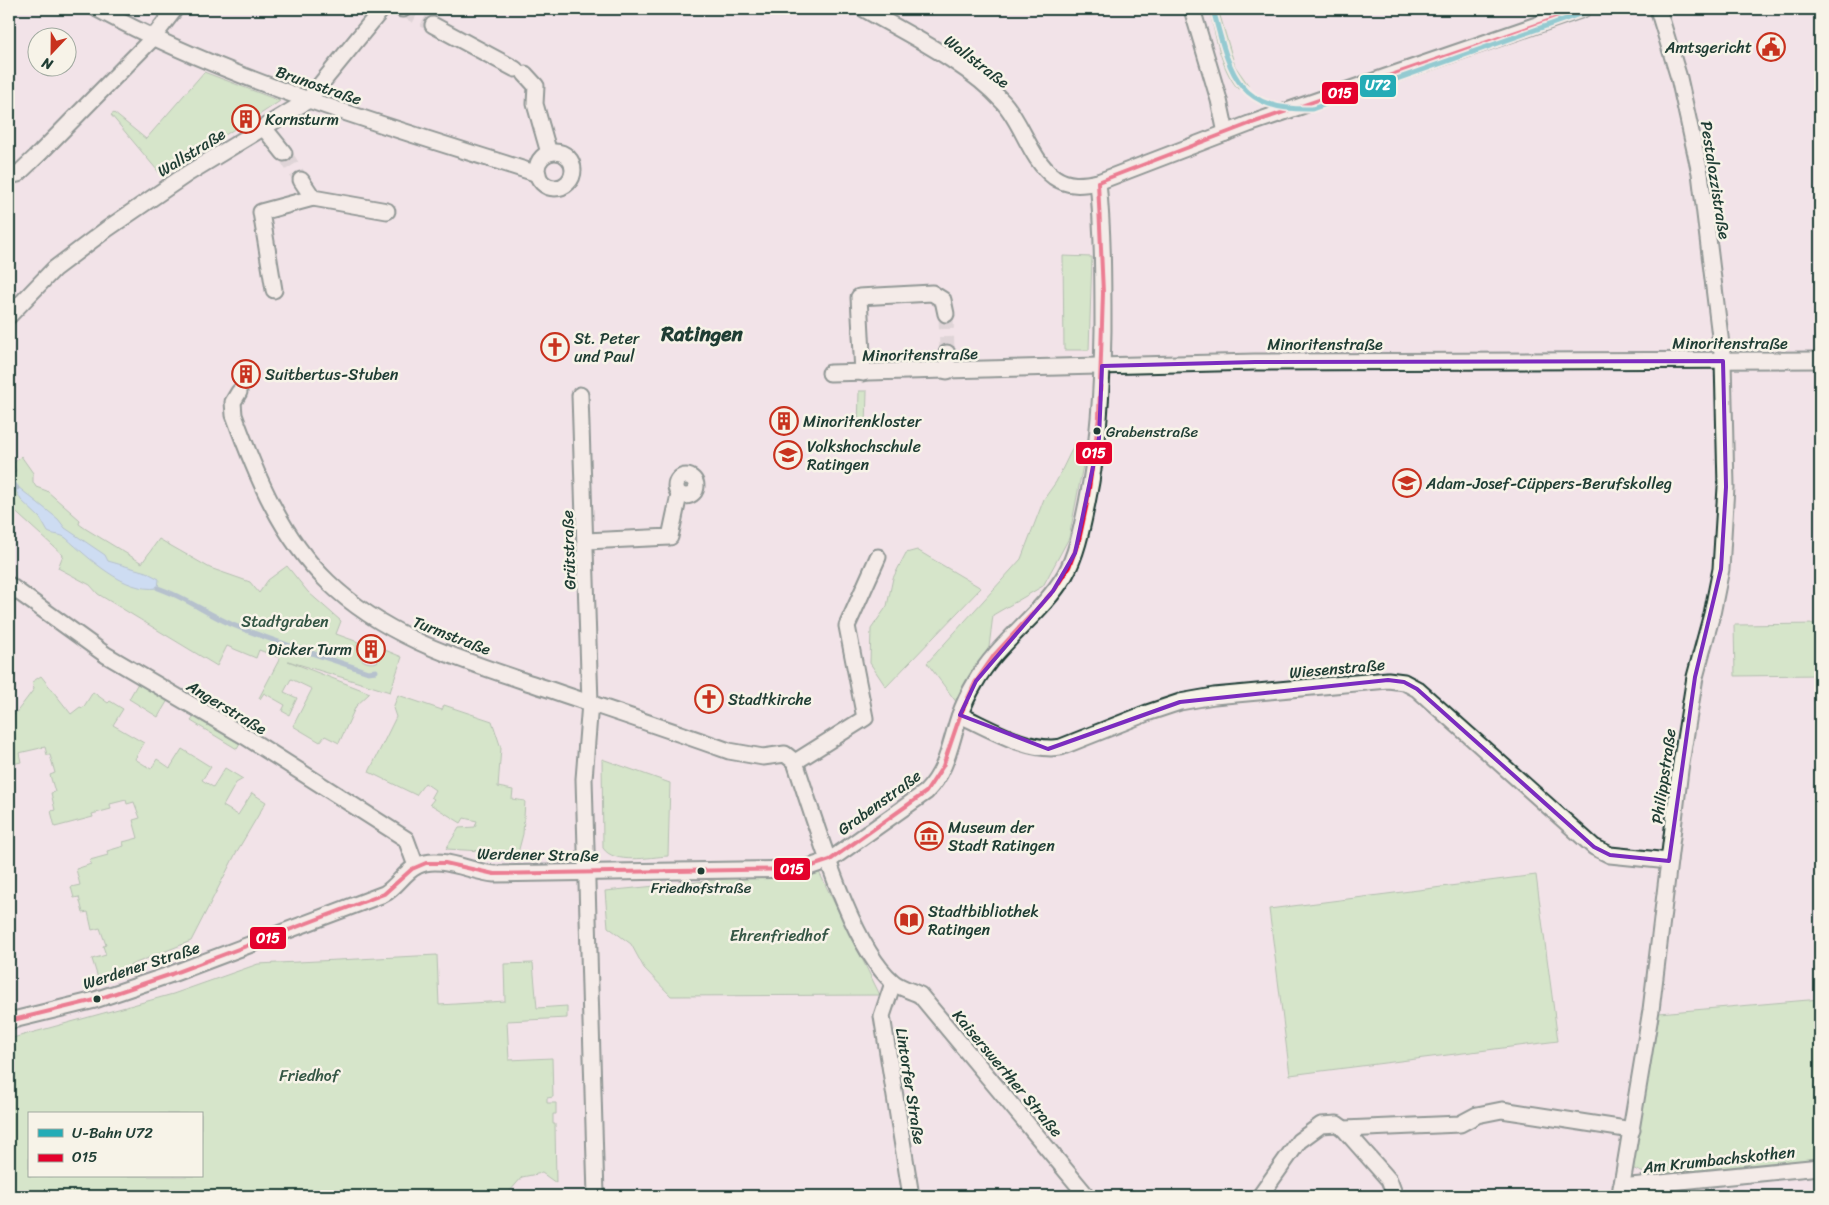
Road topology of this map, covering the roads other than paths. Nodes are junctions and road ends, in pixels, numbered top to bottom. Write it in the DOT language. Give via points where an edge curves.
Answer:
graph roads {
  1 [pos="97,9"];
  2 [pos="175,9"];
  3 [pos="382,9"];
  4 [pos="864,9"];
  5 [pos="1192,9"];
  6 [pos="1583,9"];
  7 [pos="1658,9"];
  8 [pos="433,25"];
  9 [pos="152,38"];
  10 [pos="307,101"];
  11 [pos="264,128"];
  12 [pos="1226,133"];
  13 [pos="284,153"];
  14 [pos="549,153"];
  15 [pos="538,174"];
  16 [pos="9,176"];
  17 [pos="301,180"];
  18 [pos="1098,182"];
  19 [pos="313,198"];
  20 [pos="387,212"];
  21 [pos="274,290"];
  22 [pos="946,314"];
  23 [pos="9,316"];
  24 [pos="947,353"];
  25 [pos="1724,360"];
  26 [pos="1820,360"];
  27 [pos="1102,366"];
  28 [pos="947,371"];
  29 [pos="830,373"];
  30 [pos="863,373"];
  31 [pos="239,392"];
  32 [pos="580,395"];
  33 [pos="680,495"];
  34 [pos="586,541"];
  35 [pos="878,558"];
  36 [pos="9,585"];
  37 [pos="590,703"];
  38 [pos="960,715"];
  39 [pos="790,758"];
  40 [pos="830,860"];
  41 [pos="1670,861"];
  42 [pos="416,866"];
  43 [pos="588,872"];
  44 [pos="894,983"];
  45 [pos="9,1021"];
  46 [pos="1344,1129"];
  47 [pos="1632,1130"];
  48 [pos="1820,1167"];
  49 [pos="1620,1191"];
  50 [pos="596,1196"];
  51 [pos="911,1196"];
  52 [pos="1087,1196"];
  53 [pos="1260,1196"];
  54 [pos="1395,1196"];
  1 -- 9 [label="street, Brunostraße"];
  2 -- 9 [label="street"];
  3 -- 10 [label="street, Wallstraße"];
  4 -- 18 [label="street, Wallstraße" via="966,70 992,90 1011,111 1037,158 1054,177 1074,184"];
  5 -- 12 [label="street"];
  6 -- 12 [label="street, Wallstraße"];
  7 -- 25 [label="street, Pestalozzistraße" via="1679,78 1700,173"];
  8 -- 14 [label="street" via="520,71 536,86 535,104"];
  9 -- 10 [label="street, Brunostraße"];
  9 -- 16 [label="street" via="42,152 18,174"];
  10 -- 11 [label="street, Wallstraße"];
  10 -- 15 [label="street, Brunostraße"];
  11 -- 13 [label="street"];
  11 -- 23 [label="street, Wallstraße" via="187,174 107,229 54,269"];
  12 -- 18 [label="street, Wallstraße"];
  14 -- 15 [label="street" via="538,165"];
  14 -- 15 [label="street" via="568,157 573,172 570,180 563,186 554,187 541,181"];
  17 -- 19 [label="street"];
  18 -- 27 [label="street, Grabenstraße" via="1104,270"];
  19 -- 20 [label="street"];
  19 -- 21 [label="street" via="261,212"];
  22 -- 30 [label="street" via="943,300 932,293 859,297"];
  24 -- 28 [label="street"];
  25 -- 26 [label="street, Minoritenstraße"];
  25 -- 27 [label="street, Minoritenstraße" via="1255,362"];
  25 -- 41 [label="street, Philippstraße" via="1726,487 1721,569 1695,677"];
  27 -- 28 [label="street, Minoritenstraße"];
  27 -- 38 [label="street, Grabenstraße" via="1099,438 1086,510 1074,553 1053,591 976,681"];
  28 -- 30 [label="street, Minoritenstraße"];
  29 -- 30 [label="street, Minoritenstraße"];
  31 -- 37 [label="street, Turmstraße" via="233,402 234,415 279,520 328,582 372,616 412,640"];
  32 -- 34 [label="street, Grütstraße"];
  33 -- 34 [label="street" via="670,537"];
  34 -- 37 [label="street, Grütstraße"];
  35 -- 39 [label="street" via="847,626 865,718"];
  36 -- 42 [label="street, Angerstraße" via="106,656 246,737 406,839"];
  37 -- 39 [label="street, Turmstraße" via="729,751"];
  37 -- 43 [label="street" via="584,779"];
  38 -- 40 [label="street, Grabenstraße" via="937,781"];
  38 -- 41 [label="street, Wiesenstraße" via="1034,747 1048,749 1180,702 1388,680 1404,682 1417,689 1594,847 1610,854"];
  39 -- 40 [label="street"];
  40 -- 43 [label="street, Werdener Straße" via="803,869"];
  40 -- 44 [label="street" via="843,898 867,949"];
  41 -- 47 [label="street, Philippstraße"];
  42 -- 43 [label="street, Werdener Straße" via="438,863 494,874"];
  42 -- 45 [label="street, Werdener Straße" via="384,894 172,974 95,1000"];
  43 -- 50 [label="street"];
  44 -- 51 [label="street, Lintorfer Straße" via="882,1016"];
  44 -- 52 [label="street, Kaiserswerther Straße" via="920,995"];
  46 -- 47 [label="street" via="1460,1124 1477,1115 1502,1110"];
  46 -- 53 [label="street" via="1337,1124 1320,1125 1299,1141"];
  46 -- 54 [label="street" via="1388,1180"];
  47 -- 49 [label="street, Philippstraße"];
  48 -- 49 [label="street, Am Krumbachskothen"];
}
